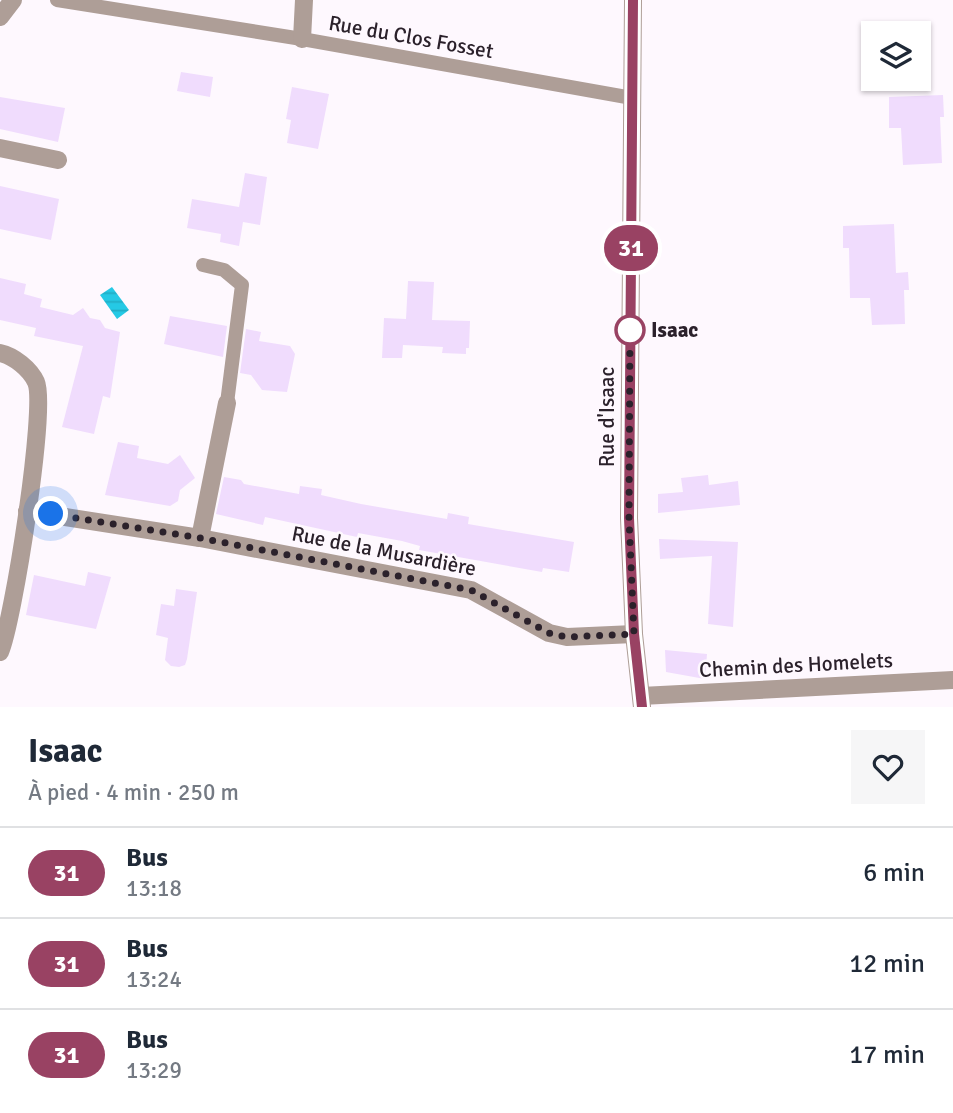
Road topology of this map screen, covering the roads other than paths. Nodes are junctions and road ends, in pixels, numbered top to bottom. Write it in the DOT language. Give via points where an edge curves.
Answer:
graph roads {
  1 [pos="13,0"];
  2 [pos="57,0"];
  3 [pos="304,0"];
  4 [pos="633,0"];
  5 [pos="0,17"];
  6 [pos="302,39"];
  7 [pos="632,98"];
  8 [pos="0,148"];
  9 [pos="58,160"];
  10 [pos="203,265"];
  11 [pos="0,353"];
  12 [pos="227,403"];
  13 [pos="27,510"];
  14 [pos="200,538"];
  15 [pos="634,634"];
  16 [pos="0,652"];
  17 [pos="953,680"];
  18 [pos="641,702"];
  1 -- 5 [label="street"];
  2 -- 6 [label="lane, Rue du Clos Fosset"];
  3 -- 6 [label="street"];
  4 -- 7 [label="street, Rue d'Isaac"];
  6 -- 7 [label="lane, Rue du Clos Fosset"];
  7 -- 15 [label="street, Rue d'Isaac" via="629,491"];
  8 -- 9 [label="street"];
  10 -- 12 [label="lane" via="224,270 242,285"];
  11 -- 13 [label="street" via="28,370 37,384 39,410"];
  12 -- 14 [label="street"];
  13 -- 14 [label="street, Rue de la Musardière"];
  13 -- 16 [label="street"];
  14 -- 15 [label="street, Rue de la Musardière" via="471,590 558,635"];
  15 -- 18 [label="street, Rue d'Isaac"];
  17 -- 18 [label="street, Chemin des Homelets"];
}
